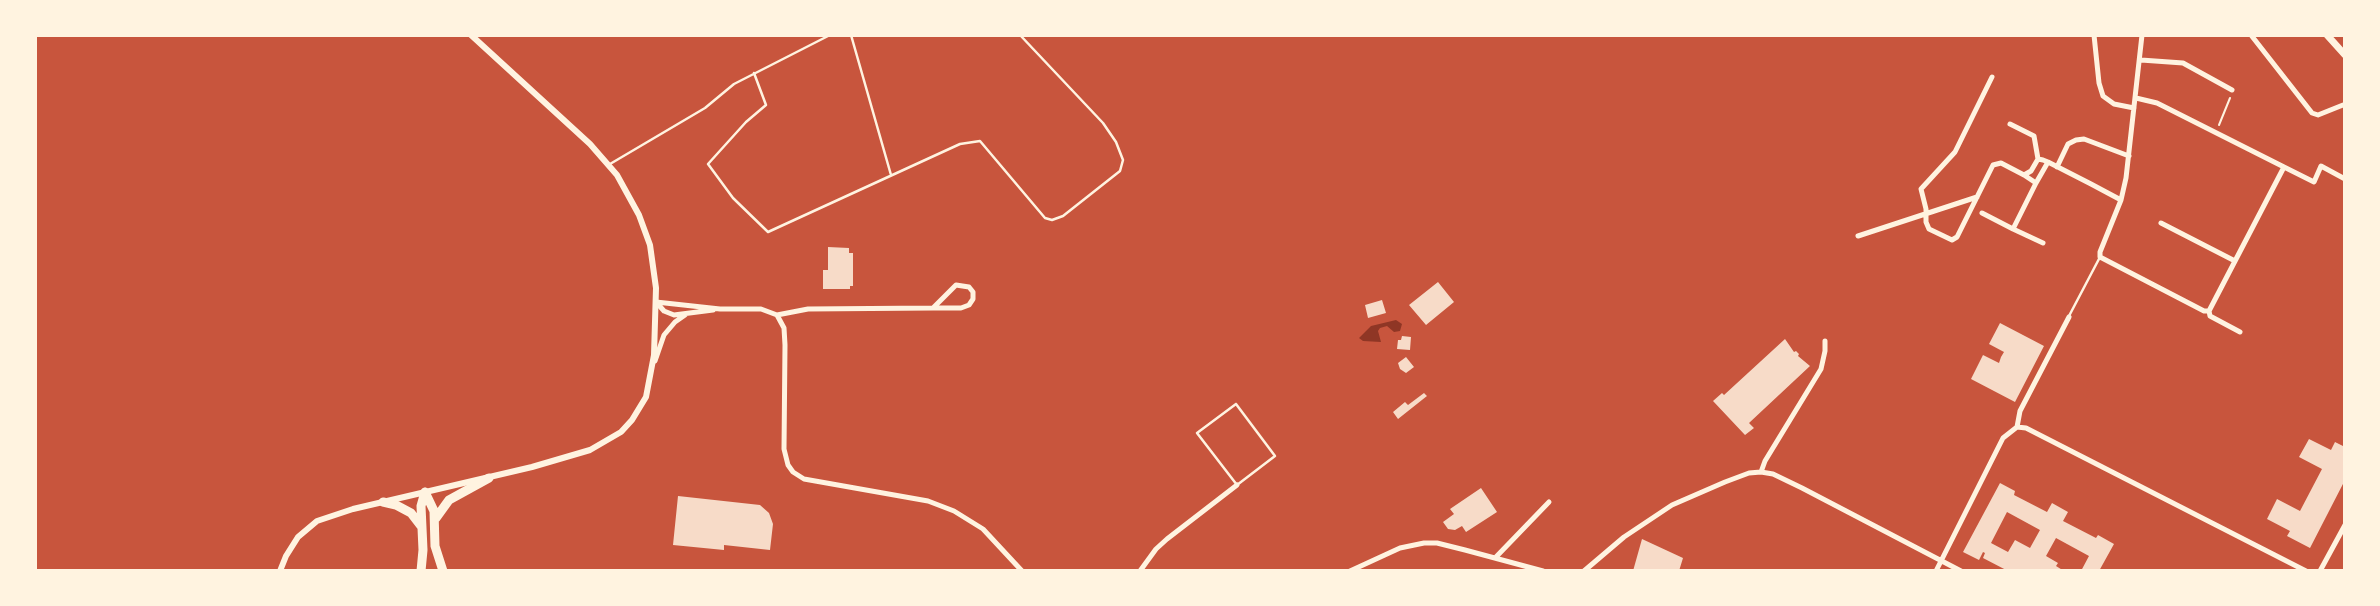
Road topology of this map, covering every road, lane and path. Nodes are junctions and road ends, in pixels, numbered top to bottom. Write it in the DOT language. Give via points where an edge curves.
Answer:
graph roads {
  1 [pos="471,35"];
  2 [pos="830,35"];
  3 [pos="851,35"];
  4 [pos="1020,35"];
  5 [pos="2094,35"];
  6 [pos="2143,35"];
  7 [pos="2251,35"];
  8 [pos="2327,35"];
  9 [pos="2345,55"];
  10 [pos="2141,60"];
  11 [pos="754,73"];
  12 [pos="1992,77"];
  13 [pos="2232,90"];
  14 [pos="2136,98"];
  15 [pos="2343,104"];
  16 [pos="2134,108"];
  17 [pos="2010,124"];
  18 [pos="2216,133"];
  19 [pos="2129,156"];
  20 [pos="2038,159"];
  21 [pos="2048,162"];
  22 [pos="609,164"];
  23 [pos="2057,167"];
  24 [pos="2284,167"];
  25 [pos="891,175"];
  26 [pos="2024,175"];
  27 [pos="2345,178"];
  28 [pos="2036,183"];
  29 [pos="1977,197"];
  30 [pos="2121,200"];
  31 [pos="1982,213"];
  32 [pos="1925,214"];
  33 [pos="2161,223"];
  34 [pos="2013,229"];
  35 [pos="1858,236"];
  36 [pos="2043,243"];
  37 [pos="2100,257"];
  38 [pos="2235,261"];
  39 [pos="656,302"];
  40 [pos="933,308"];
  41 [pos="720,309"];
  42 [pos="2209,311"];
  43 [pos="688,314"];
  44 [pos="777,315"];
  45 [pos="2069,317"];
  46 [pos="2240,332"];
  47 [pos="1825,341"];
  48 [pos="653,364"];
  49 [pos="2017,427"];
  50 [pos="1762,472"];
  51 [pos="489,478"];
  52 [pos="1237,485"];
  53 [pos="425,492"];
  54 [pos="383,502"];
  55 [pos="1549,502"];
  56 [pos="435,523"];
  57 [pos="2345,525"];
  58 [pos="422,527"];
  59 [pos="1495,558"];
  60 [pos="1942,561"];
  61 [pos="280,571"];
  62 [pos="421,571"];
  63 [pos="443,571"];
  64 [pos="1022,571"];
  65 [pos="1140,571"];
  66 [pos="1350,571"];
  67 [pos="1543,571"];
  68 [pos="1584,571"];
  69 [pos="1936,571"];
  70 [pos="1961,571"];
  71 [pos="2306,571"];
  72 [pos="2320,571"];
  1 -- 22 [label="street"];
  2 -- 11 [label="lane"];
  3 -- 25 [label="lane"];
  4 -- 25 [label="lane" via="1103,123 1123,160 1120,171 1063,216 1052,219 1045,218 980,141 960,144"];
  5 -- 16 [label="street" via="2103,96"];
  6 -- 10 [label="street"];
  7 -- 15 [label="street" via="2312,113 2318,115"];
  8 -- 9 [label="main road"];
  10 -- 13 [label="street" via="2183,63"];
  10 -- 14 [label="street"];
  11 -- 22 [label="lane" via="705,108"];
  11 -- 25 [label="lane" via="766,105 708,164 733,198 768,232"];
  12 -- 32 [label="street" via="1955,152 1921,189"];
  13 -- 18 [label="path"];
  14 -- 16 [label="street"];
  14 -- 18 [label="street" via="2157,103"];
  16 -- 19 [label="street"];
  17 -- 20 [label="street" via="2034,136"];
  18 -- 24 [label="street"];
  19 -- 23 [label="street" via="2076,140 2068,144"];
  19 -- 30 [label="street"];
  20 -- 21 [label="street"];
  20 -- 26 [label="street"];
  21 -- 23 [label="street"];
  21 -- 28 [label="street"];
  22 -- 39 [label="street" via="648,238"];
  23 -- 30 [label="street"];
  24 -- 27 [label="street" via="2314,182 2322,166"];
  24 -- 38 [label="street"];
  26 -- 28 [label="street"];
  26 -- 29 [label="street" via="2001,163 1993,165"];
  28 -- 34 [label="street"];
  29 -- 32 [label="street"];
  29 -- 32 [label="street" via="1952,240 1929,229"];
  30 -- 37 [label="street"];
  31 -- 34 [label="street"];
  32 -- 35 [label="street"];
  33 -- 38 [label="street"];
  34 -- 36 [label="street"];
  37 -- 42 [label="street"];
  37 -- 45 [label="lane"];
  38 -- 42 [label="street"];
  39 -- 41 [label="street"];
  39 -- 43 [label="street" via="669,313"];
  39 -- 48 [label="street"];
  40 -- 40 [label="street" via="961,309 969,305 973,292 956,285"];
  40 -- 44 [label="street" via="808,309"];
  41 -- 43 [label="street"];
  41 -- 44 [label="street" via="761,309"];
  42 -- 46 [label="street" via="2210,316"];
  43 -- 48 [label="street" via="664,335"];
  44 -- 64 [label="street" via="785,345 784,449 796,475 928,501 954,511 983,529"];
  45 -- 49 [label="street" via="2020,411"];
  47 -- 50 [label="street" via="1821,369"];
  48 -- 51 [label="street" via="642,404 613,437 590,450"];
  49 -- 60 [label="street" via="2003,438"];
  49 -- 71 [label="street"];
  50 -- 60 [label="street"];
  50 -- 68 [label="street" via="1749,473 1672,505"];
  51 -- 53 [label="street"];
  51 -- 56 [label="highway" via="449,500"];
  52 -- 52 [label="lane" via="1275,456 1236,404 1198,433"];
  52 -- 65 [label="street" via="1167,539"];
  53 -- 54 [label="street"];
  53 -- 56 [label="highway"];
  53 -- 58 [label="highway"];
  54 -- 58 [label="highway" via="411,513"];
  54 -- 61 [label="street" via="337,513 311,525 292,546"];
  55 -- 59 [label="street"];
  56 -- 63 [label="highway" via="435,546"];
  57 -- 72 [label="street"];
  58 -- 62 [label="highway"];
  59 -- 66 [label="street" via="1424,543 1400,548"];
  59 -- 67 [label="street"];
  60 -- 69 [label="street"];
  60 -- 70 [label="street"];
}
